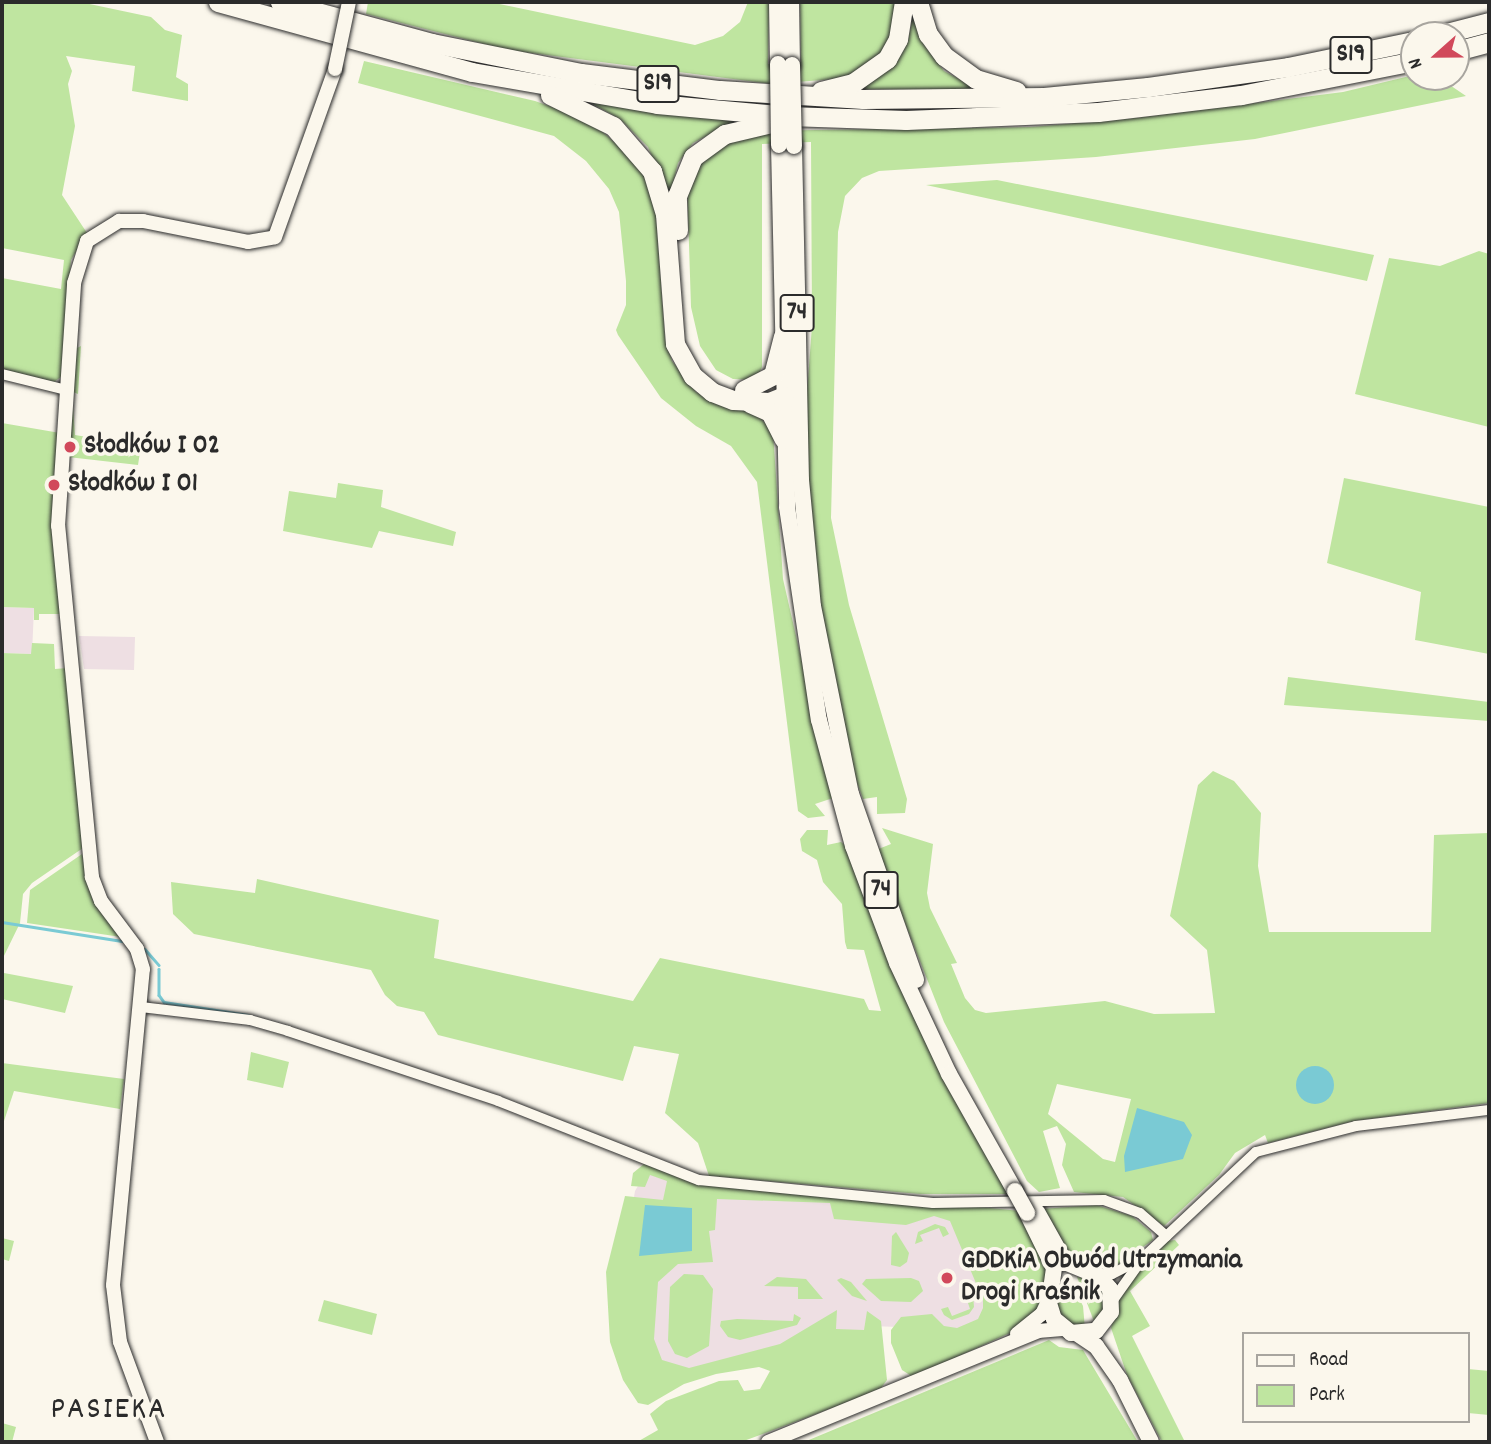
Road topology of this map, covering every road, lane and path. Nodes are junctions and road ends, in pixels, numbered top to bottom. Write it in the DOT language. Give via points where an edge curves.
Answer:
graph roads {
  1 [pos="218,2"];
  2 [pos="280,2"];
  3 [pos="349,2"];
  4 [pos="777,2"];
  5 [pos="791,2"];
  6 [pos="904,2"];
  7 [pos="918,2"];
  8 [pos="1489,22"];
  9 [pos="1470,27"];
  10 [pos="1489,42"];
  11 [pos="1400,44"];
  12 [pos="1470,47"];
  13 [pos="1400,64"];
  14 [pos="785,65"];
  15 [pos="516,81"];
  16 [pos="797,96"];
  17 [pos="1044,96"];
  18 [pos="823,117"];
  19 [pos="787,145"];
  20 [pos="783,336"];
  21 [pos="2,374"];
  22 [pos="66,390"];
  23 [pos="745,396"];
  24 [pos="791,396"];
  25 [pos="784,439"];
  26 [pos="141,1007"];
  27 [pos="1489,1110"];
  28 [pos="1020,1190"];
  29 [pos="1032,1212"];
  30 [pos="1166,1236"];
  31 [pos="1143,1258"];
  32 [pos="1089,1273"];
  33 [pos="1051,1293"];
  34 [pos="1113,1301"];
  35 [pos="1108,1319"];
  36 [pos="1062,1329"];
  37 [pos="1078,1335"];
  38 [pos="998,1347"];
  39 [pos="1120,1380"];
  40 [pos="157,1442"];
  41 [pos="768,1442"];
  42 [pos="1151,1442"];
  1 -- 15 [label="highway, S19" via="344,41"];
  2 -- 16 [label="highway, S19" via="381,31 537,65 662,84"];
  3 -- 22 [label="street, bridge" via="335,69 272,240 248,242 130,220 108,225 87,241 74,283"];
  4 -- 14 [label="main road, 74"];
  5 -- 14 [label="main road, 74"];
  6 -- 16 [label="highway" via="898,39 878,68 840,88"];
  7 -- 17 [label="highway" via="936,46 964,73 1004,89"];
  8 -- 9 [label="highway"];
  10 -- 12 [label="highway"];
  11 -- 17 [label="highway, S19" via="1209,79"];
  13 -- 18 [label="highway, S19" via="1289,88 1147,107 1004,117"];
  14 -- 19 [label="main road, 74, bridge"];
  15 -- 18 [label="highway, S19" via="657,104"];
  15 -- 23 [label="highway" via="598,117 639,152 657,183 665,214 671,322 678,353 693,376 712,392"];
  16 -- 17 [label="highway, S19" via="907,100"];
  18 -- 23 [label="highway" via="760,124 725,134 702,147 681,181 677,215 681,306 689,348 710,375"];
  19 -- 20 [label="main road, 74"];
  19 -- 24 [label="main road, 74"];
  20 -- 23 [label="highway" via="773,375"];
  20 -- 24 [label="main road, 74"];
  21 -- 22 [label="street"];
  22 -- 26 [label="street" via="58,526 91,871 101,901 139,954"];
  23 -- 24 [label="highway" via="777,391"];
  23 -- 25 [label="highway" via="770,412"];
  24 -- 25 [label="main road, 74"];
  24 -- 28 [label="main road, 74" via="815,618 834,727 861,827 918,985"];
  25 -- 28 [label="main road, 74" via="790,543 804,643 818,720 850,837 922,1020"];
  26 -- 30 [label="street" via="250,1020 288,1031 498,1101 699,1180 943,1203 1104,1200 1140,1213"];
  26 -- 40 [label="street" via="113,1285 120,1342"];
  27 -- 30 [label="street" via="1356,1126 1262,1150 1238,1165"];
  28 -- 29 [label="main road, 74"];
  29 -- 32 [label="main road, 74" via="1065,1262"];
  29 -- 33 [label="main road, 74" via="1055,1268"];
  30 -- 31 [label="street"];
  31 -- 32 [label="street" via="1112,1274"];
  31 -- 34 [label="street" via="1117,1288"];
  32 -- 33 [label="main road" via="1069,1273"];
  32 -- 34 [label="main road, 74" via="1108,1285"];
  33 -- 36 [label="main road, 74" via="1052,1315"];
  33 -- 38 [label="street" via="1042,1314"];
  34 -- 35 [label="main road"];
  35 -- 37 [label="main road" via="1096,1331"];
  35 -- 39 [label="main road" via="1106,1338"];
  36 -- 37 [label="main road"];
  36 -- 38 [label="street" via="1048,1327"];
  37 -- 39 [label="main road" via="1094,1343"];
  38 -- 41 [label="street"];
  39 -- 42 [label="main road"];
}
